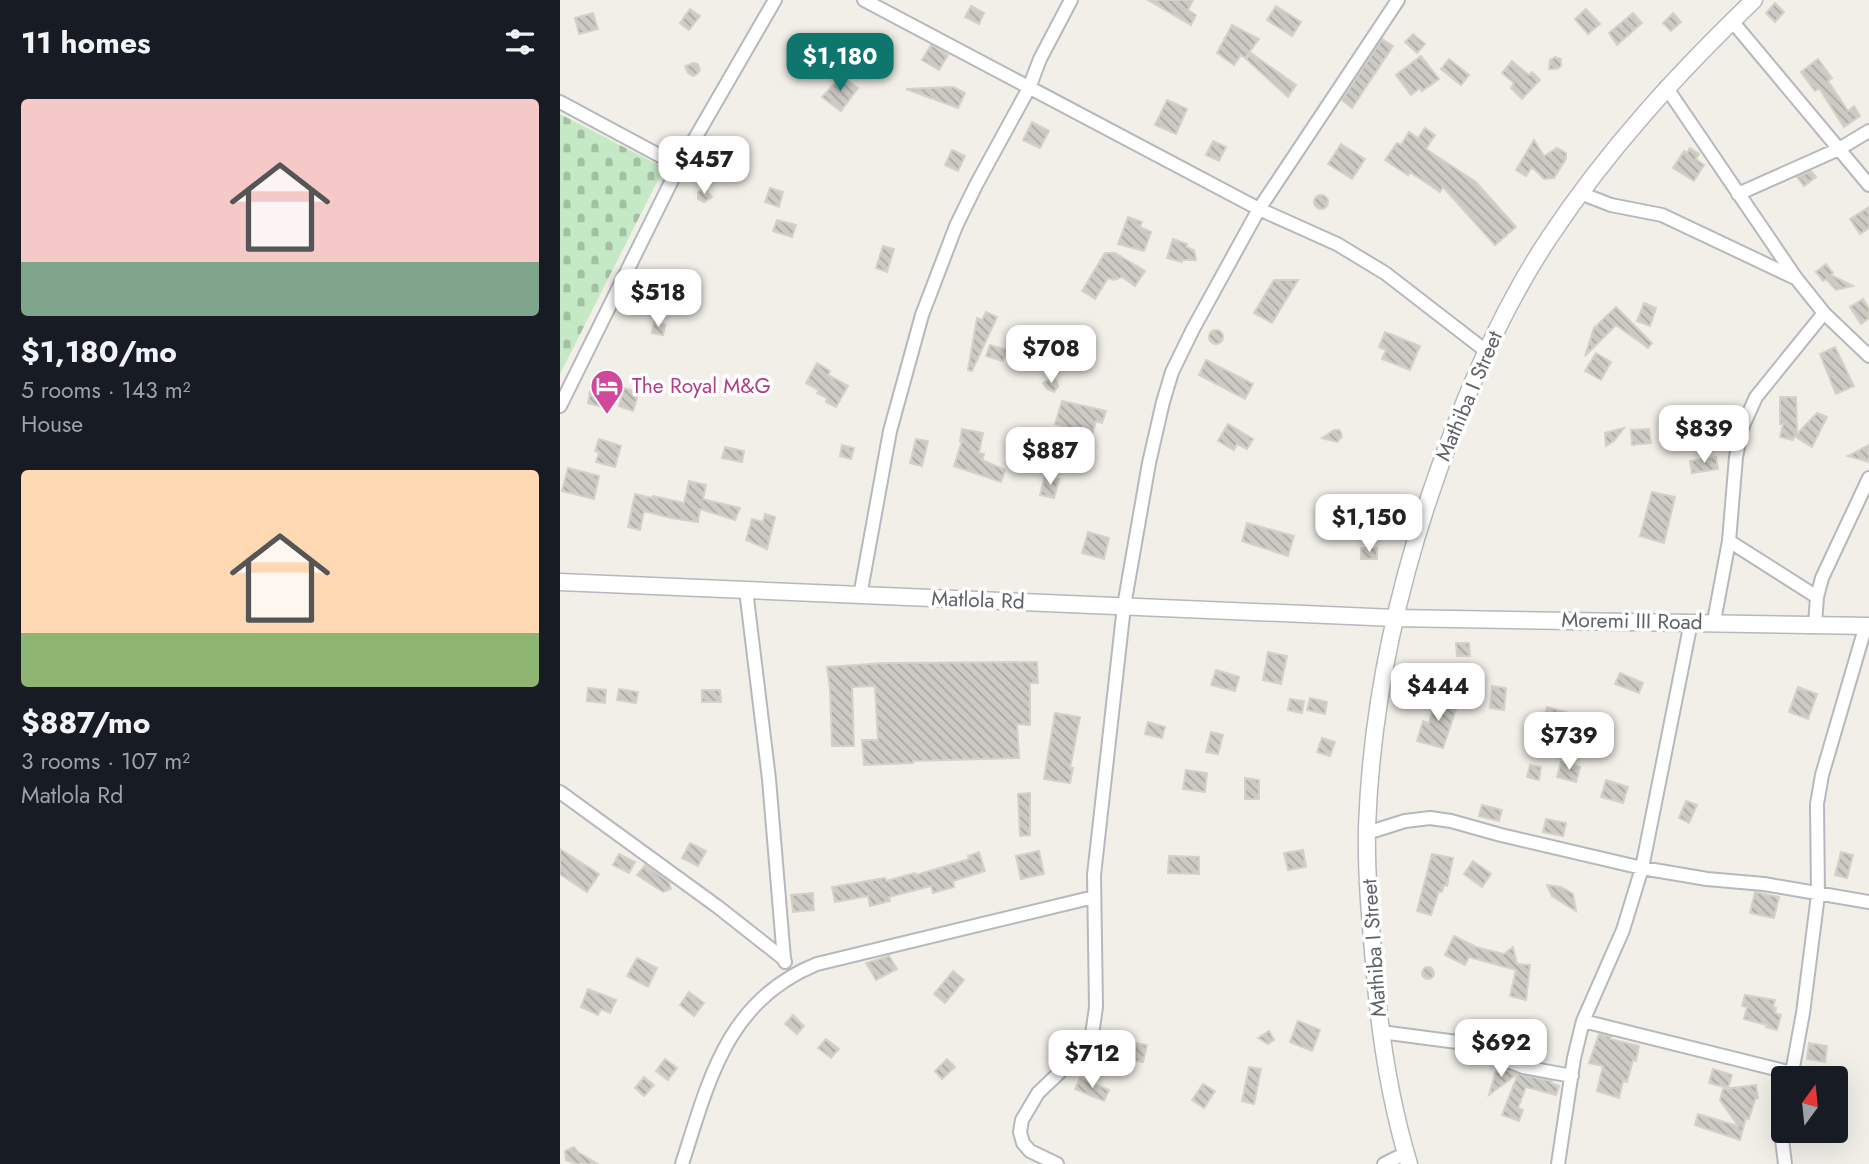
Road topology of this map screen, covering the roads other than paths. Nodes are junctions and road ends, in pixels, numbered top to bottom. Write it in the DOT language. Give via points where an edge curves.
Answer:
graph roads {
  1 [pos="775,0"];
  2 [pos="864,0"];
  3 [pos="1070,0"];
  4 [pos="1398,0"];
  5 [pos="1755,0"];
  6 [pos="1732,21"];
  7 [pos="1666,87"];
  8 [pos="1029,88"];
  9 [pos="560,102"];
  10 [pos="1869,131"];
  11 [pos="1839,149"];
  12 [pos="679,166"];
  13 [pos="1869,184"];
  14 [pos="1580,194"];
  15 [pos="1738,194"];
  16 [pos="1259,209"];
  17 [pos="1797,278"];
  18 [pos="1824,313"];
  19 [pos="1486,351"];
  20 [pos="1869,356"];
  21 [pos="560,406"];
  22 [pos="1869,478"];
  23 [pos="1729,541"];
  24 [pos="560,582"];
  25 [pos="746,590"];
  26 [pos="860,596"];
  27 [pos="1816,597"];
  28 [pos="1124,606"];
  29 [pos="1395,618"];
  30 [pos="1714,621"];
  31 [pos="1691,622"];
  32 [pos="1815,624"];
  33 [pos="1868,625"];
  34 [pos="560,792"];
  35 [pos="1367,833"];
  36 [pos="1642,868"];
  37 [pos="1818,895"];
  38 [pos="1094,897"];
  39 [pos="1869,902"];
  40 [pos="784,959"];
  41 [pos="789,976"];
  42 [pos="1583,1021"];
  43 [pos="1381,1032"];
  44 [pos="1794,1066"];
  45 [pos="1771,1070"];
  46 [pos="1572,1076"];
  47 [pos="1782,1143"];
  48 [pos="1407,1158"];
  49 [pos="682,1164"];
  50 [pos="1057,1164"];
  51 [pos="1384,1164"];
  52 [pos="1558,1164"];
  53 [pos="1785,1164"];
  1 -- 12 [label="street"];
  2 -- 8 [label="street"];
  3 -- 8 [label="street"];
  4 -- 16 [label="street"];
  5 -- 6 [label="street, Mathiba I Street"];
  6 -- 7 [label="street, Mathiba I Street"];
  6 -- 11 [label="street"];
  7 -- 14 [label="street, Mathiba I Street"];
  7 -- 15 [label="street"];
  8 -- 16 [label="street"];
  8 -- 26 [label="street" via="956,226 922,315 890,431"];
  9 -- 12 [label="street"];
  10 -- 11 [label="street"];
  11 -- 13 [label="street"];
  11 -- 15 [label="street"];
  12 -- 21 [label="street"];
  14 -- 17 [label="street" via="1662,215"];
  14 -- 19 [label="street, Mathiba I Street" via="1523,280"];
  15 -- 17 [label="street"];
  16 -- 19 [label="street" via="1337,244 1385,273"];
  16 -- 28 [label="street" via="1172,372 1149,463"];
  17 -- 18 [label="street"];
  18 -- 20 [label="street"];
  18 -- 23 [label="street" via="1756,397 1742,428"];
  19 -- 29 [label="street, Mathiba I Street" via="1424,509"];
  22 -- 27 [label="street"];
  23 -- 27 [label="street"];
  23 -- 30 [label="street"];
  24 -- 25 [label="street, Matlola Rd"];
  25 -- 26 [label="street, Matlola Rd"];
  25 -- 40 [label="street" via="769,779"];
  26 -- 28 [label="street, Matlola Rd"];
  27 -- 32 [label="street"];
  28 -- 29 [label="street, Matlola Rd"];
  28 -- 38 [label="street"];
  29 -- 31 [label="street, Moremi III Road"];
  29 -- 35 [label="street, Mathiba I Street" via="1381,694"];
  30 -- 31 [label="street, Moremi III Road"];
  30 -- 32 [label="street, Moremi III Road"];
  31 -- 36 [label="street"];
  32 -- 33 [label="street, Moremi III Road"];
  33 -- 37 [label="street" via="1822,775 1816,833"];
  34 -- 40 [label="street"];
  35 -- 36 [label="street" via="1430,818"];
  35 -- 43 [label="street, Mathiba I Street"];
  36 -- 37 [label="street"];
  36 -- 42 [label="street" via="1623,930"];
  37 -- 39 [label="street"];
  37 -- 44 [label="street"];
  38 -- 41 [label="street" via="817,964"];
  38 -- 50 [label="street" via="1096,1007 1092,1035 1082,1051 1038,1093 1020,1132 1030,1151"];
  40 -- 41 [label="street"];
  41 -- 49 [label="street" via="749,1010 725,1046"];
  42 -- 45 [label="street"];
  42 -- 46 [label="street"];
  43 -- 46 [label="street" via="1457,1042 1523,1067"];
  43 -- 48 [label="street, Mathiba I Street"];
  46 -- 52 [label="street"];
  47 -- 53 [label="street"];
  48 -- 51 [label="street"];
}
